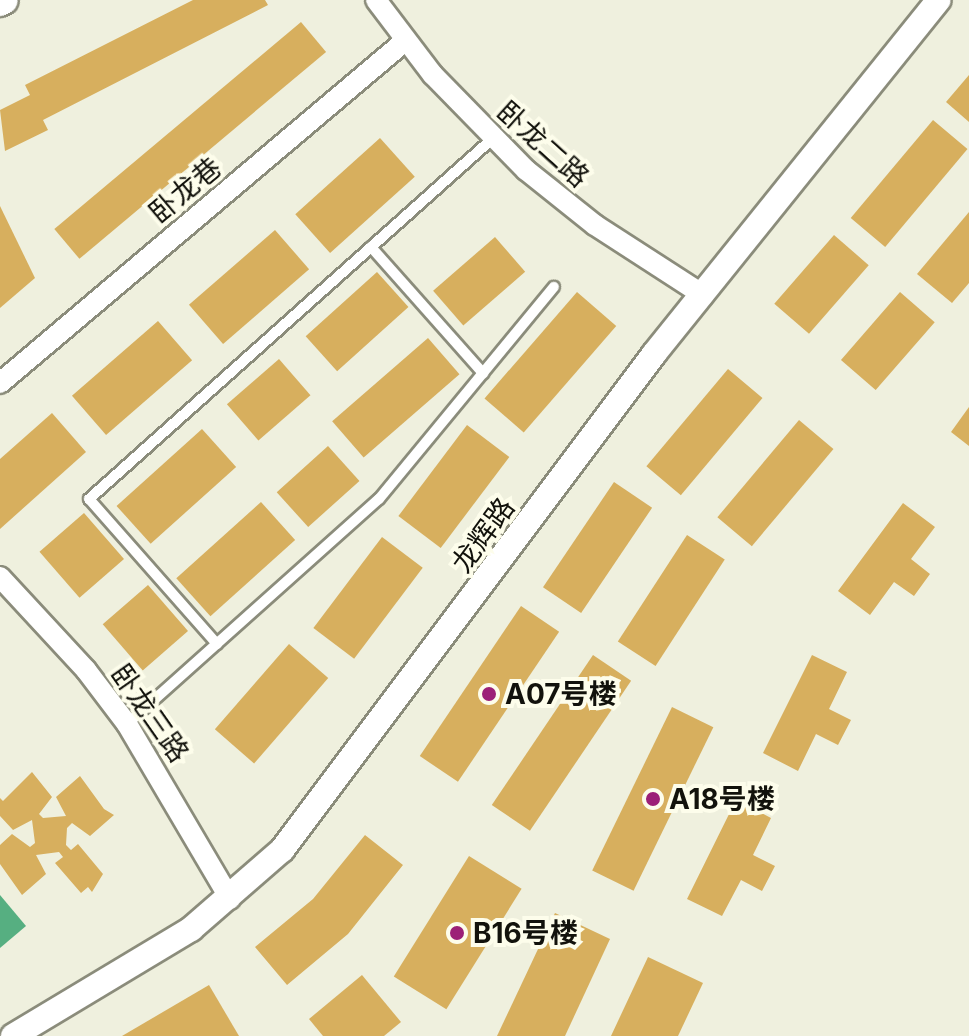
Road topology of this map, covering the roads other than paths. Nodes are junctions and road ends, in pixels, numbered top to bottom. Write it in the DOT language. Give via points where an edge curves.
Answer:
graph roads {
  1 [pos="376,0"];
  2 [pos="939,0"];
  3 [pos="405,41"];
  4 [pos="492,139"];
  5 [pos="371,247"];
  6 [pos="554,287"];
  7 [pos="703,295"];
  8 [pos="483,373"];
  9 [pos="0,383"];
  10 [pos="0,577"];
  11 [pos="217,644"];
  12 [pos="127,724"];
  13 [pos="230,899"];
  14 [pos="13,1036"];
  1 -- 3 [label="street, 卧龙二路"];
  2 -- 7 [label="street, 龙辉路"];
  3 -- 4 [label="street, 卧龙二路"];
  3 -- 9 [label="street, 卧龙巷"];
  4 -- 5 [label="lane"];
  4 -- 7 [label="street, 卧龙二路" via="595,225"];
  5 -- 8 [label="lane"];
  5 -- 11 [label="lane" via="89,499"];
  6 -- 8 [label="lane"];
  7 -- 13 [label="street, 龙辉路" via="322,803"];
  8 -- 11 [label="lane" via="379,499"];
  10 -- 12 [label="street, 卧龙三路" via="86,670"];
  11 -- 12 [label="lane"];
  12 -- 13 [label="street, 卧龙三路"];
  13 -- 14 [label="street, 龙辉路" via="140,963"];
}
